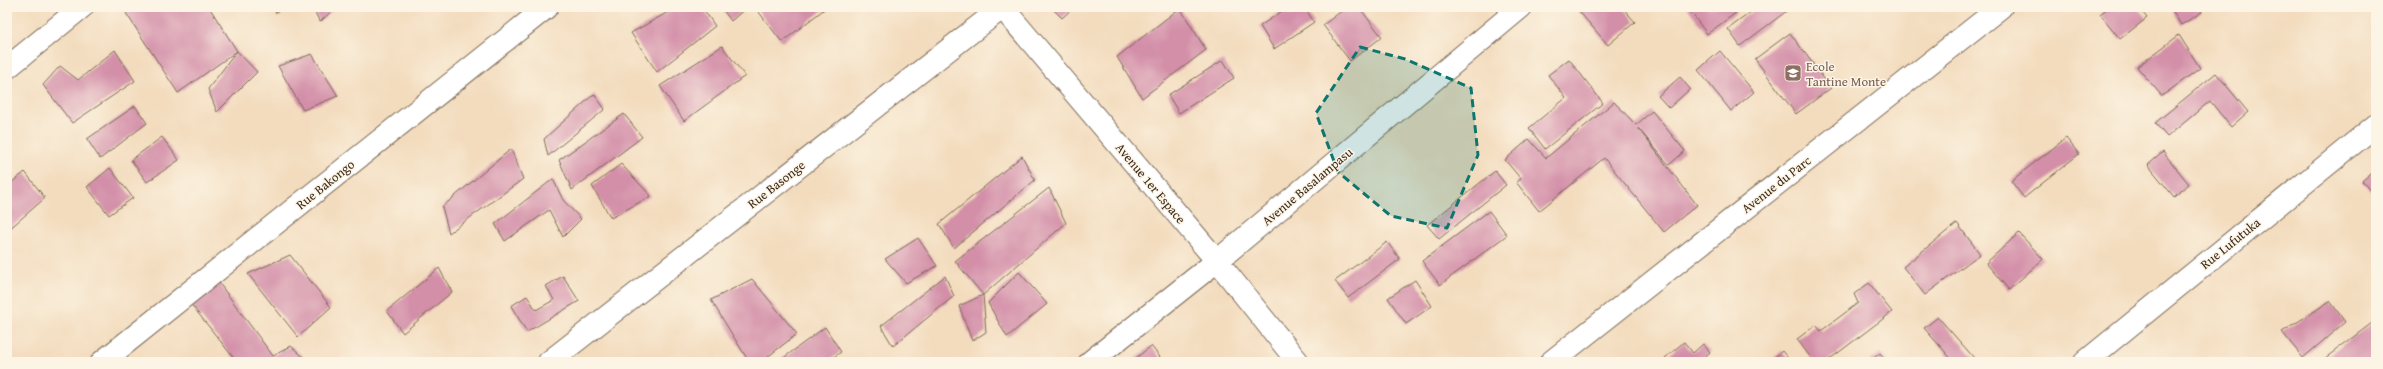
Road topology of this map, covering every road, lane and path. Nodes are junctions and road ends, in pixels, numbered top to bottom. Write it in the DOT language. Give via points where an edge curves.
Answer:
graph roads {
  1 [pos="82,7"];
  2 [pos="547,7"];
  3 [pos="1003,7"];
  4 [pos="1521,7"];
  5 [pos="2001,7"];
  6 [pos="7,68"];
  7 [pos="2376,125"];
  8 [pos="1217,261"];
  9 [pos="102,362"];
  10 [pos="549,362"];
  11 [pos="1090,362"];
  12 [pos="1298,362"];
  13 [pos="1551,362"];
  14 [pos="2085,362"];
  1 -- 6 [label="street"];
  2 -- 9 [label="street, Rue Bakongo"];
  3 -- 8 [label="street, Avenue 1er Espace"];
  3 -- 10 [label="street, Rue Basonge"];
  4 -- 8 [label="street, Avenue Basalampasu"];
  5 -- 13 [label="street, Avenue du Parc"];
  7 -- 14 [label="street, Rue Lufutuka"];
  8 -- 11 [label="street, Avenue Basalampasu"];
  8 -- 12 [label="street, Avenue 1er Espace"];
}
